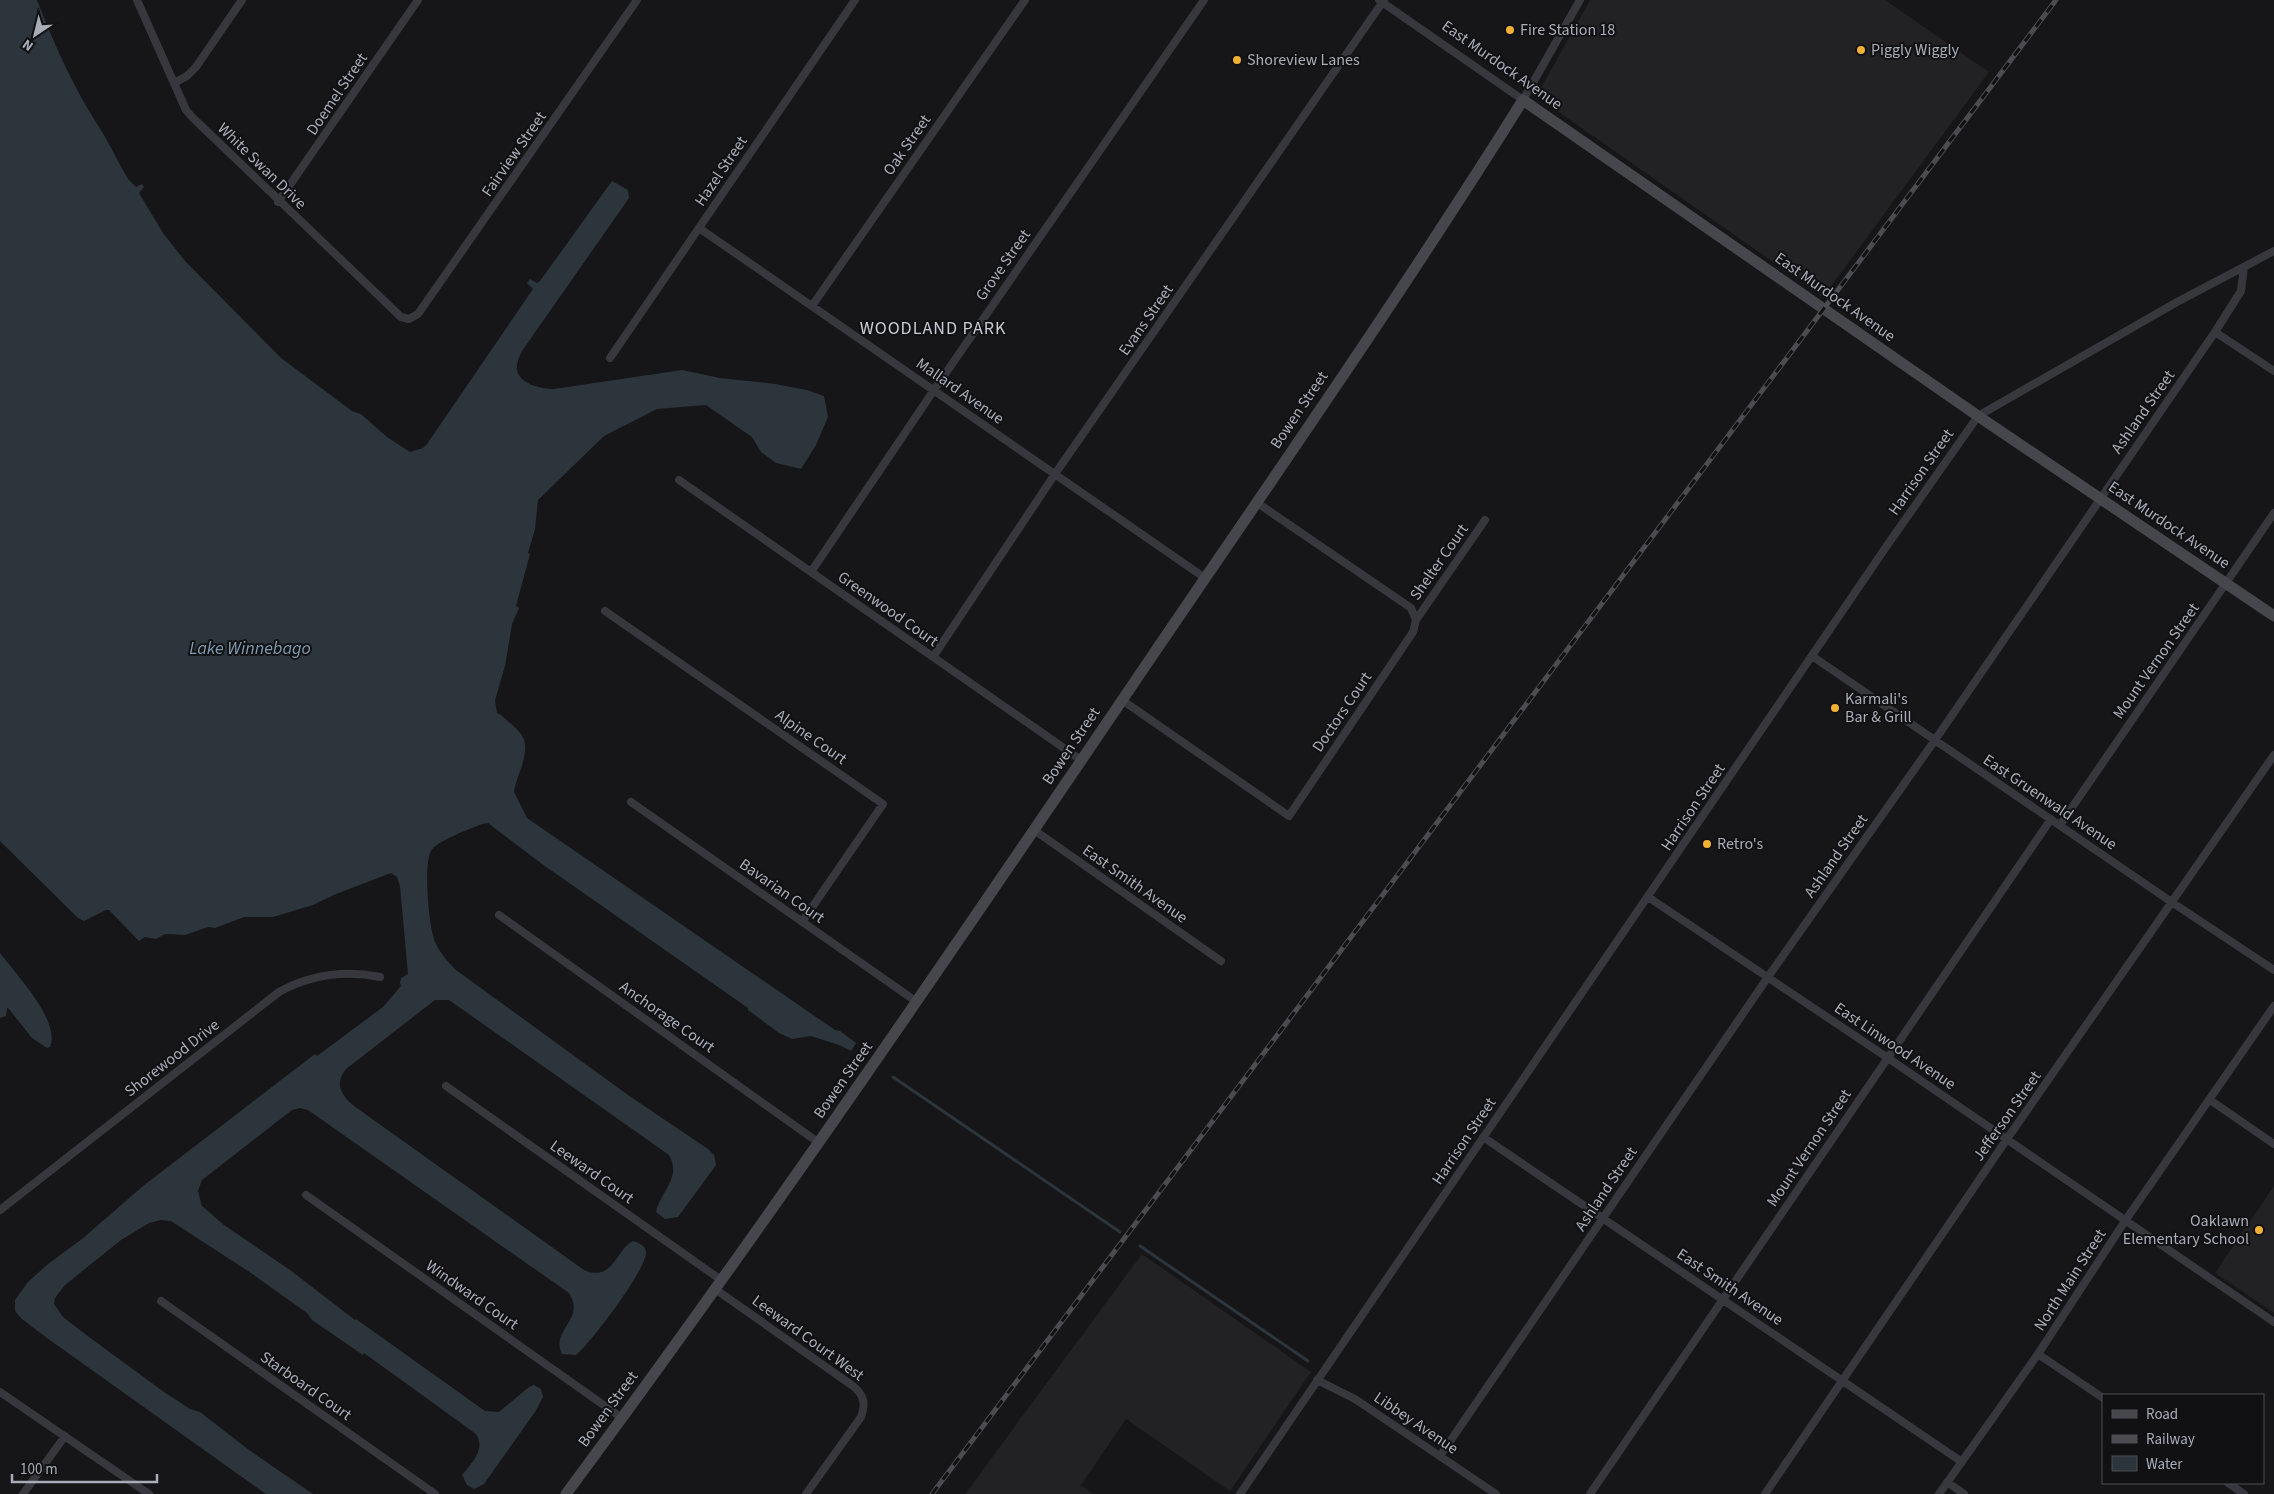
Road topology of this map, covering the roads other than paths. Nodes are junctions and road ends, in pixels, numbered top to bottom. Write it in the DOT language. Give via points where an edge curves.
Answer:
graph roads {
  1 [pos="137,0"];
  2 [pos="242,0"];
  3 [pos="418,0"];
  4 [pos="636,0"];
  5 [pos="855,0"];
  6 [pos="1025,0"];
  7 [pos="1204,0"];
  8 [pos="1580,0"];
  9 [pos="1382,1"];
  10 [pos="174,83"];
  11 [pos="1523,100"];
  12 [pos="278,202"];
  13 [pos="698,228"];
  14 [pos="2274,251"];
  15 [pos="2244,268"];
  16 [pos="812,306"];
  17 [pos="409,319"];
  18 [pos="2215,332"];
  19 [pos="610,358"];
  20 [pos="2274,371"];
  21 [pos="934,390"];
  22 [pos="1978,416"];
  23 [pos="1056,474"];
  24 [pos="678,480"];
  25 [pos="2100,498"];
  26 [pos="1256,502"];
  27 [pos="2274,513"];
  28 [pos="1485,520"];
  29 [pos="811,572"];
  30 [pos="1205,578"];
  31 [pos="2226,583"];
  32 [pos="605,611"];
  33 [pos="2274,616"];
  34 [pos="1416,620"];
  35 [pos="1812,656"];
  36 [pos="933,657"];
  37 [pos="1122,700"];
  38 [pos="1935,740"];
  39 [pos="2274,755"];
  40 [pos="1081,760"];
  41 [pos="631,802"];
  42 [pos="2051,819"];
  43 [pos="2060,825"];
  44 [pos="1034,830"];
  45 [pos="1648,897"];
  46 [pos="2173,903"];
  47 [pos="499,915"];
  48 [pos="802,922"];
  49 [pos="1221,961"];
  50 [pos="2274,970"];
  51 [pos="380,977"];
  52 [pos="1768,978"];
  53 [pos="917,1002"];
  54 [pos="2274,1006"];
  55 [pos="1888,1058"];
  56 [pos="446,1086"];
  57 [pos="2210,1100"];
  58 [pos="1483,1137"];
  59 [pos="2007,1139"];
  60 [pos="820,1142"];
  61 [pos="2274,1144"];
  62 [pos="306,1195"];
  63 [pos="0,1210"];
  64 [pos="1602,1217"];
  65 [pos="2125,1221"];
  66 [pos="718,1285"];
  67 [pos="1723,1298"];
  68 [pos="162,1300"];
  69 [pos="2274,1322"];
  70 [pos="2038,1354"];
  71 [pos="1317,1380"];
  72 [pos="1842,1381"];
  73 [pos="0,1392"];
  74 [pos="2102,1397"];
  75 [pos="622,1418"];
  76 [pos="65,1436"];
  77 [pos="1440,1456"];
  78 [pos="1962,1462"];
  79 [pos="1947,1482"];
  80 [pos="2229,1484"];
  81 [pos="23,1494"];
  82 [pos="148,1494"];
  83 [pos="435,1494"];
  84 [pos="566,1494"];
  85 [pos="806,1494"];
  86 [pos="1240,1494"];
  87 [pos="1496,1494"];
  88 [pos="1590,1494"];
  89 [pos="1765,1494"];
  90 [pos="1939,1494"];
  91 [pos="1964,1494"];
  92 [pos="2244,1494"];
  1 -- 10 [label="street, White Swan Drive"];
  2 -- 10 [label="street" via="196,67"];
  3 -- 12 [label="street, Doemel Street"];
  4 -- 17 [label="street, Fairview Street" via="424,307"];
  5 -- 13 [label="street, Hazel Street"];
  6 -- 16 [label="street, Oak Street"];
  7 -- 21 [label="street, Grove Street"];
  8 -- 11 [label="street, Bowen Street"];
  9 -- 11 [label="street, East Murdock Avenue"];
  9 -- 23 [label="street, Evans Street"];
  10 -- 12 [label="street, White Swan Drive" via="192,117"];
  11 -- 22 [label="main road, East Murdock Avenue"];
  11 -- 26 [label="main road, Bowen Street" via="1436,238"];
  12 -- 17 [label="street, White Swan Drive" via="400,317"];
  13 -- 16 [label="street, Mallard Avenue"];
  13 -- 19 [label="street, Hazel Street"];
  14 -- 15 [label="street, Harrison Street"];
  15 -- 18 [label="street, Ashland Street" via="2241,291"];
  15 -- 22 [label="street, Harrison Street" via="2177,302"];
  16 -- 21 [label="street, Mallard Avenue"];
  18 -- 20 [label="street"];
  18 -- 25 [label="street, Ashland Street"];
  21 -- 23 [label="street, Mallard Avenue"];
  21 -- 29 [label="street, Grove Street"];
  22 -- 25 [label="main road, East Murdock Avenue"];
  22 -- 35 [label="street, Harrison Street"];
  23 -- 30 [label="street, Mallard Avenue"];
  23 -- 36 [label="street, Evans Street"];
  24 -- 29 [label="street, Greenwood Court"];
  25 -- 31 [label="main road, East Murdock Avenue"];
  25 -- 38 [label="street, Ashland Street"];
  26 -- 30 [label="main road, Bowen Street"];
  26 -- 34 [label="street" via="1411,608"];
  27 -- 31 [label="street, Mount Vernon Street"];
  28 -- 34 [label="street, Shelter Court"];
  29 -- 36 [label="street, Greenwood Court"];
  30 -- 37 [label="main road, Bowen Street"];
  31 -- 33 [label="main road, East Murdock Avenue"];
  31 -- 43 [label="street, Mount Vernon Street"];
  32 -- 48 [label="street, Alpine Court" via="883,804"];
  34 -- 37 [label="street, Doctors Court" via="1413,632 1290,816"];
  35 -- 38 [label="street, East Gruenwald Avenue"];
  35 -- 45 [label="street, Harrison Street"];
  36 -- 40 [label="street, Greenwood Court"];
  37 -- 40 [label="main road, Bowen Street"];
  38 -- 42 [label="street, East Gruenwald Avenue"];
  38 -- 52 [label="street, Ashland Street"];
  39 -- 46 [label="street, Jefferson Street"];
  40 -- 44 [label="main road, Bowen Street"];
  41 -- 48 [label="street, Bavarian Court"];
  42 -- 43 [label="street, East Gruenwald Avenue"];
  42 -- 55 [label="street, Mount Vernon Street"];
  43 -- 46 [label="street, East Gruenwald Avenue"];
  44 -- 49 [label="street, East Smith Avenue"];
  44 -- 53 [label="main road, Bowen Street"];
  45 -- 52 [label="street, East Linwood Avenue"];
  45 -- 58 [label="street, Harrison Street"];
  46 -- 50 [label="street, East Gruenwald Avenue"];
  46 -- 59 [label="street, Jefferson Street"];
  47 -- 60 [label="street, Anchorage Court"];
  48 -- 53 [label="street, Bavarian Court"];
  51 -- 63 [label="street, Shorewood Drive" via="362,973 328,976 298,982 278,992"];
  52 -- 55 [label="street, East Linwood Avenue"];
  52 -- 64 [label="street, Ashland Street"];
  53 -- 60 [label="main road, Bowen Street"];
  54 -- 57 [label="street, North Main Street"];
  55 -- 59 [label="street, East Linwood Avenue"];
  55 -- 67 [label="street, Mount Vernon Street"];
  56 -- 66 [label="street, Leeward Court"];
  57 -- 61 [label="street"];
  57 -- 65 [label="street, North Main Street"];
  58 -- 64 [label="street, East Smith Avenue"];
  58 -- 71 [label="street, Harrison Street"];
  59 -- 65 [label="street, East Linwood Avenue"];
  59 -- 72 [label="street, Jefferson Street"];
  60 -- 66 [label="main road, Bowen Street"];
  62 -- 75 [label="street, Windward Court"];
  64 -- 67 [label="street, East Smith Avenue"];
  64 -- 77 [label="street, Ashland Street"];
  65 -- 69 [label="street, East Linwood Avenue"];
  65 -- 70 [label="street, North Main Street"];
  66 -- 75 [label="main road, Bowen Street"];
  66 -- 85 [label="street, Leeward Court West" via="862,1395 864,1409 861,1417"];
  67 -- 72 [label="street, East Smith Avenue"];
  67 -- 88 [label="street, Mount Vernon Street"];
  68 -- 83 [label="street, Starboard Court"];
  70 -- 74 [label="street"];
  70 -- 78 [label="street, North Main Street"];
  71 -- 77 [label="street, Libbey Avenue" via="1354,1399"];
  71 -- 86 [label="street, Harrison Street"];
  72 -- 78 [label="street, East Smith Avenue"];
  72 -- 89 [label="street, Jefferson Street"];
  73 -- 76 [label="street"];
  75 -- 84 [label="main road, Bowen Street"];
  76 -- 81 [label="street"];
  76 -- 82 [label="street"];
  77 -- 87 [label="street, Libbey Avenue"];
  78 -- 79 [label="street, North Main Street"];
  79 -- 90 [label="street, North Main Street"];
  79 -- 91 [label="street"];
  80 -- 92 [label="street"];
}
